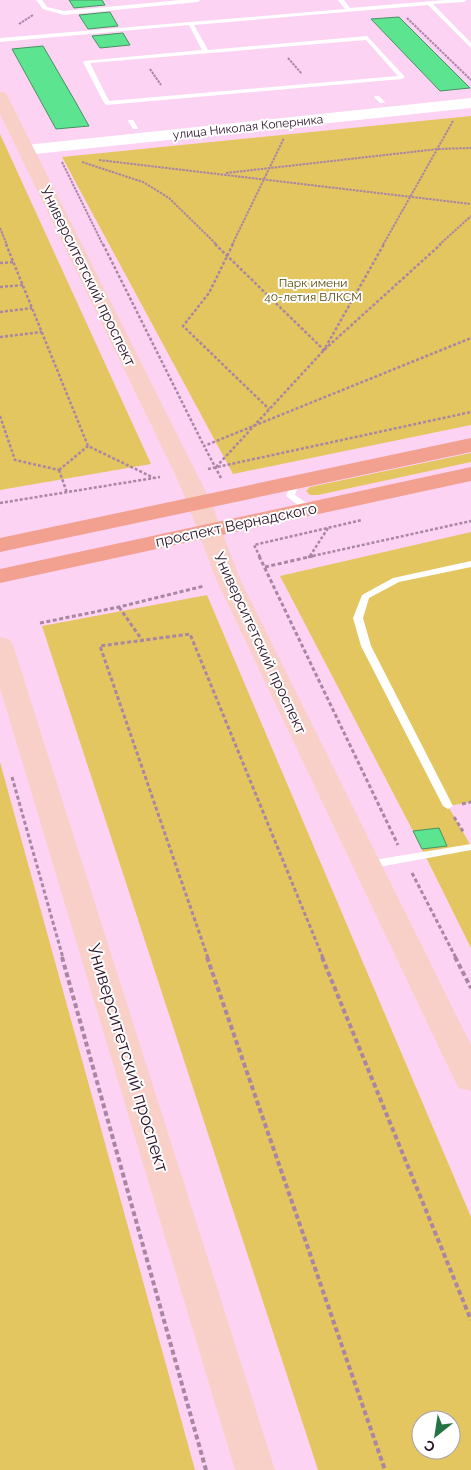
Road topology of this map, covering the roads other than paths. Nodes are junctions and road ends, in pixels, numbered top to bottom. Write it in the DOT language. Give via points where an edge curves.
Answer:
graph roads {
  1 [pos="39,0"];
  2 [pos="198,0"];
  3 [pos="341,0"];
  4 [pos="464,0"];
  5 [pos="429,3"];
  6 [pos="349,10"];
  7 [pos="190,23"];
  8 [pos="0,40"];
  9 [pos="471,46"];
  10 [pos="206,52"];
  11 [pos="0,97"];
  12 [pos="119,102"];
  13 [pos="471,103"];
  14 [pos="123,109"];
  15 [pos="26,150"];
  16 [pos="471,445"];
  17 [pos="471,474"];
  18 [pos="306,480"];
  19 [pos="199,502"];
  20 [pos="329,516"];
  21 [pos="209,531"];
  22 [pos="0,545"];
  23 [pos="471,564"];
  24 [pos="0,576"];
  25 [pos="0,645"];
  26 [pos="448,806"];
  27 [pos="469,843"];
  28 [pos="367,865"];
  29 [pos="471,1079"];
  30 [pos="255,1470"];
  1 -- 2 [label="lane" via="45,8 64,13"];
  3 -- 6 [label="lane"];
  4 -- 5 [label="lane"];
  5 -- 6 [label="lane"];
  5 -- 9 [label="lane"];
  6 -- 7 [label="lane"];
  7 -- 8 [label="lane"];
  7 -- 10 [label="lane"];
  10 -- 12 [label="lane" via="86,62 107,103"];
  10 -- 12 [label="lane" via="368,38 402,77 365,83"];
  11 -- 15 [label="main road, Университетский проспект"];
  12 -- 14 [label="lane"];
  13 -- 15 [label="street, улица Николая Коперника" via="59,152"];
  15 -- 19 [label="main road, Университетский проспект"];
  16 -- 18 [label="main road, проспект Вернадского"];
  17 -- 20 [label="main road, проспект Вернадского"];
  18 -- 19 [label="main road, проспект Вернадского"];
  18 -- 20 [label="lane" via="293,488 290,496"];
  19 -- 21 [label="main road, Университетский проспект"];
  19 -- 22 [label="main road, проспект Вернадского"];
  20 -- 21 [label="main road, проспект Вернадского"];
  21 -- 24 [label="main road, проспект Вернадского"];
  21 -- 28 [label="main road, Университетский проспект" via="228,579"];
  23 -- 26 [label="lane" via="396,580 365,597 358,618 366,646"];
  25 -- 30 [label="main road, Университетский проспект"];
  27 -- 28 [label="lane"];
  28 -- 29 [label="main road, Университетский проспект"];
}
